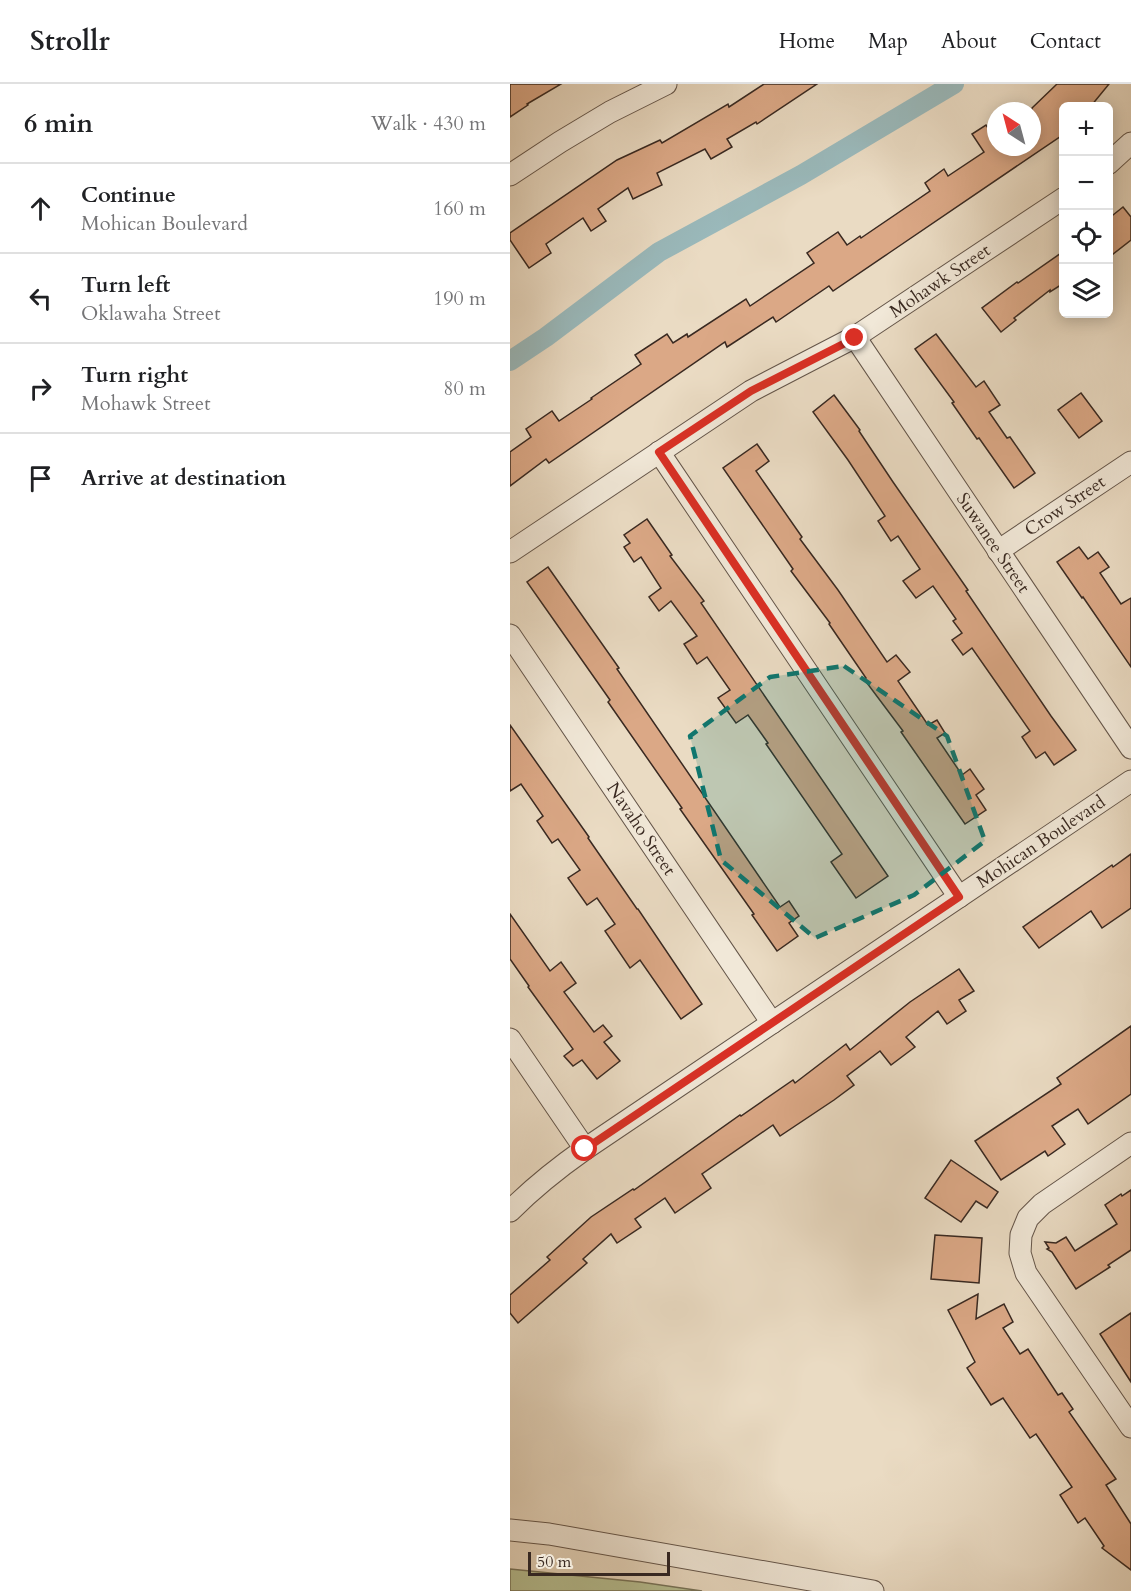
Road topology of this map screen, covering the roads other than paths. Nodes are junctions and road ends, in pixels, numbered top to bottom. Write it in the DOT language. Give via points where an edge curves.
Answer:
graph roads {
  1 [pos="666,84"];
  2 [pos="1131,142"];
  3 [pos="1113,159"];
  4 [pos="510,175"];
  5 [pos="1059,201"];
  6 [pos="855,338"];
  7 [pos="659,452"];
  8 [pos="1131,462"];
  9 [pos="999,551"];
  10 [pos="510,552"];
  11 [pos="510,635"];
  12 [pos="1131,747"];
  13 [pos="1131,782"];
  14 [pos="959,897"];
  15 [pos="772,1023"];
  16 [pos="510,1039"];
  17 [pos="1131,1143"];
  18 [pos="585,1149"];
  19 [pos="510,1211"];
  20 [pos="1130,1421"];
  21 [pos="510,1530"];
  22 [pos="873,1591"];
  1 -- 4 [label="street" via="610,112"];
  2 -- 3 [label="street"];
  5 -- 6 [label="street, Mohawk Street"];
  6 -- 7 [label="street, Mohawk Street" via="751,391"];
  6 -- 9 [label="street, Suwanee Street"];
  7 -- 10 [label="street, Mohawk Street"];
  7 -- 14 [label="street"];
  8 -- 9 [label="street, Crow Street"];
  9 -- 12 [label="street, Suwanee Street"];
  11 -- 15 [label="street, Navaho Street"];
  13 -- 14 [label="street, Mohican Boulevard"];
  14 -- 15 [label="street, Mohican Boulevard"];
  15 -- 18 [label="street, Mohican Boulevard"];
  16 -- 18 [label="street"];
  17 -- 20 [label="street" via="1042,1204 1028,1218 1021,1235 1020,1253 1026,1273"];
  18 -- 19 [label="street, Mohican Boulevard"];
  21 -- 22 [label="street"];
}
